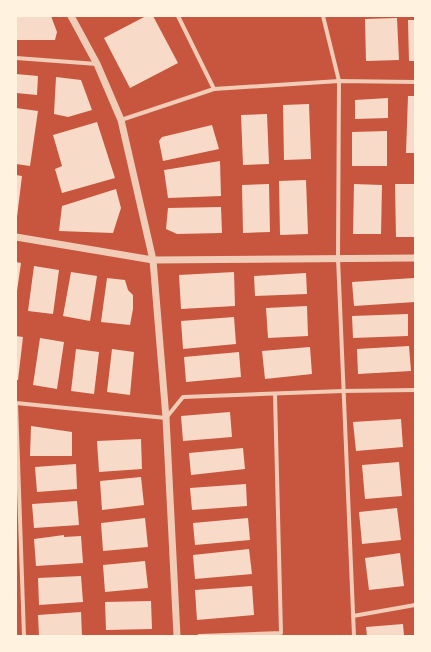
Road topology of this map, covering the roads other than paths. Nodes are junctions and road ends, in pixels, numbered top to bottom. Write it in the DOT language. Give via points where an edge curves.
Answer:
graph roads {
  1 [pos="71,16"];
  2 [pos="178,16"];
  3 [pos="323,16"];
  4 [pos="16,58"];
  5 [pos="97,64"];
  6 [pos="339,81"];
  7 [pos="415,82"];
  8 [pos="214,89"];
  9 [pos="121,120"];
  10 [pos="16,237"];
  11 [pos="338,258"];
  12 [pos="415,258"];
  13 [pos="153,260"];
  14 [pos="415,390"];
  15 [pos="343,391"];
  16 [pos="275,395"];
  17 [pos="16,402"];
  18 [pos="166,418"];
  19 [pos="415,605"];
  20 [pos="353,616"];
  21 [pos="282,634"];
  22 [pos="24,636"];
  23 [pos="177,636"];
  24 [pos="199,636"];
  25 [pos="354,636"];
  1 -- 5 [label="street"];
  2 -- 8 [label="street"];
  3 -- 6 [label="street"];
  4 -- 5 [label="street"];
  5 -- 9 [label="street"];
  6 -- 7 [label="street"];
  6 -- 8 [label="street"];
  6 -- 11 [label="street"];
  8 -- 9 [label="street"];
  9 -- 13 [label="street"];
  10 -- 13 [label="street"];
  11 -- 12 [label="street"];
  11 -- 13 [label="street"];
  11 -- 15 [label="street"];
  13 -- 18 [label="street"];
  14 -- 15 [label="street"];
  15 -- 16 [label="street"];
  15 -- 20 [label="street"];
  16 -- 18 [label="street" via="183,397"];
  16 -- 21 [label="street"];
  17 -- 18 [label="street"];
  17 -- 22 [label="street"];
  18 -- 23 [label="street"];
  19 -- 20 [label="street"];
  20 -- 25 [label="street"];
  21 -- 24 [label="street"];
}
